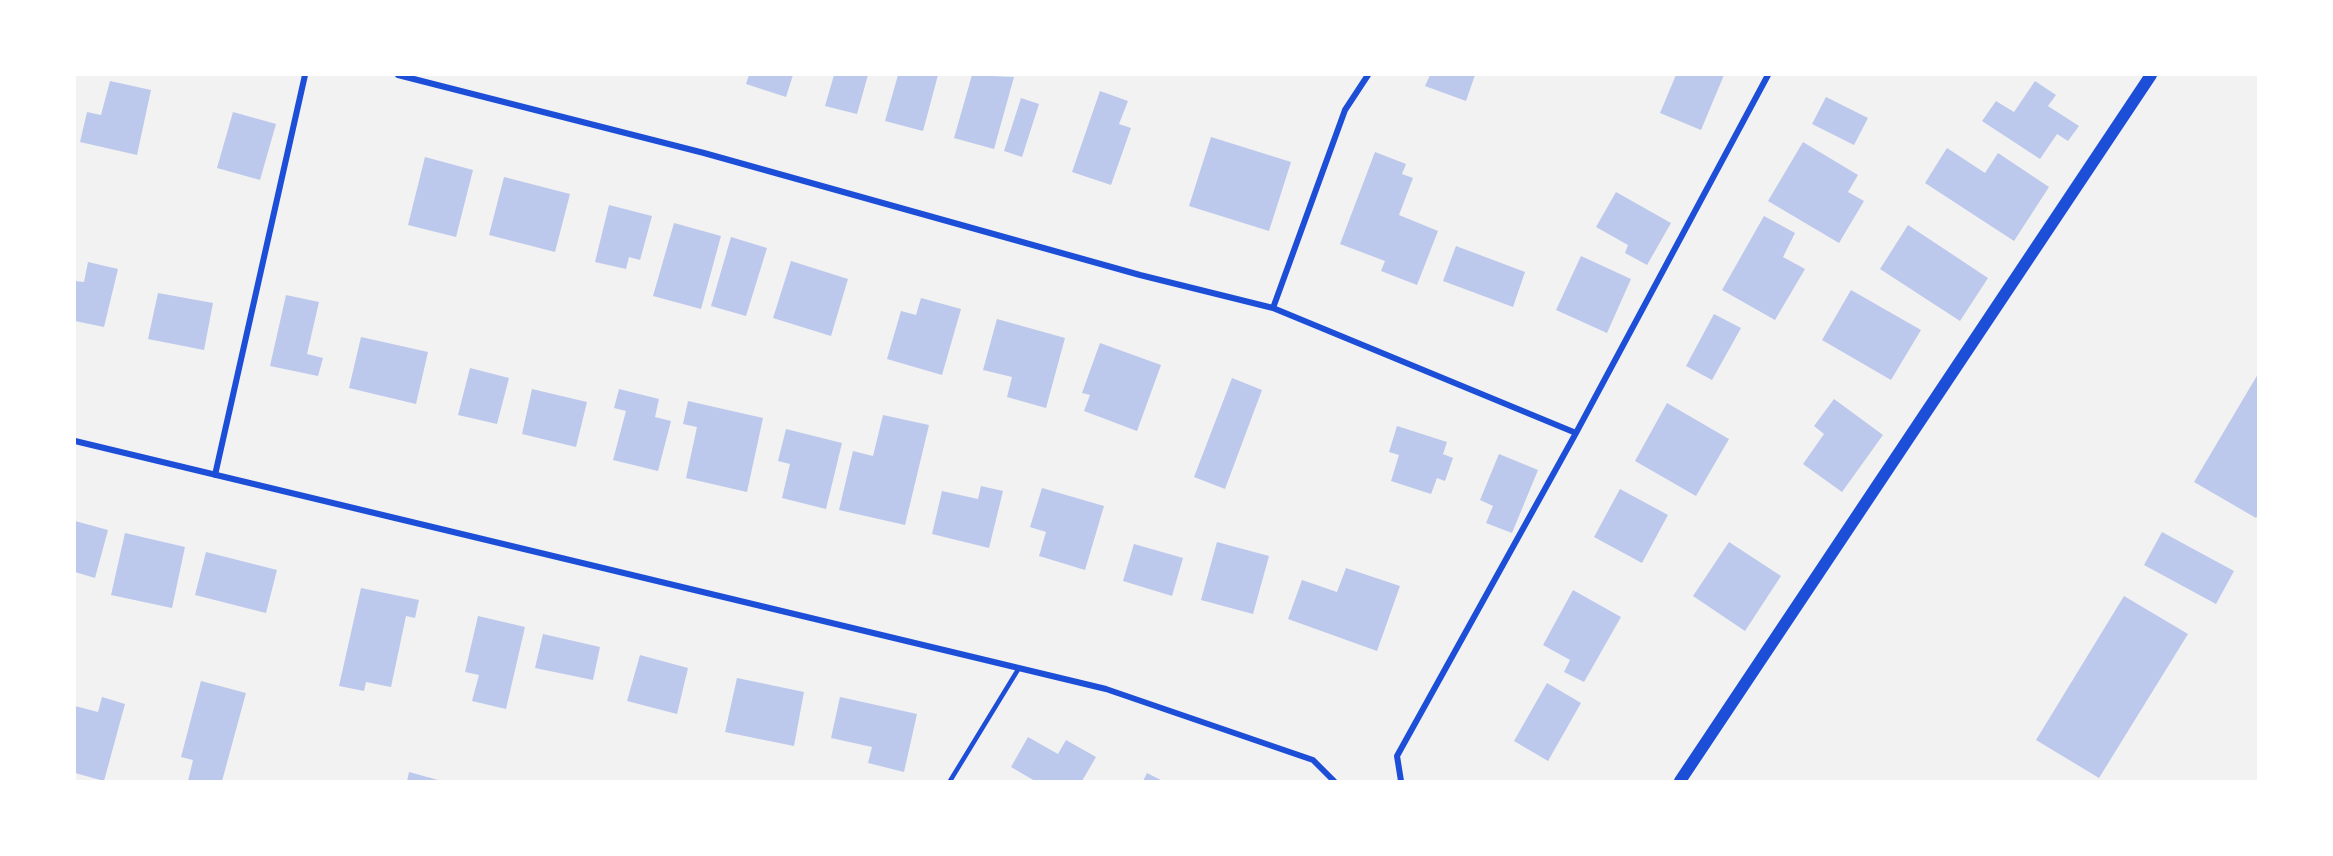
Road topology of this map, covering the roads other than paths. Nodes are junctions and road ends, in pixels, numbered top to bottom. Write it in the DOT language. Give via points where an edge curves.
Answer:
graph roads {
  1 [pos="305,75"];
  2 [pos="398,75"];
  3 [pos="1368,75"];
  4 [pos="1768,75"];
  5 [pos="2151,75"];
  6 [pos="1273,308"];
  7 [pos="1576,433"];
  8 [pos="75,441"];
  9 [pos="214,475"];
  10 [pos="1019,668"];
  11 [pos="950,781"];
  12 [pos="1334,781"];
  13 [pos="1401,781"];
  14 [pos="1680,781"];
  1 -- 9 [label="street"];
  2 -- 6 [label="street" via="704,153 1140,275"];
  3 -- 6 [label="street" via="1345,110"];
  4 -- 7 [label="street"];
  5 -- 14 [label="main road"];
  6 -- 7 [label="street"];
  7 -- 13 [label="street" via="1397,756"];
  8 -- 9 [label="street"];
  9 -- 10 [label="street"];
  10 -- 11 [label="lane"];
  10 -- 12 [label="street" via="1106,689 1313,760"];
}
